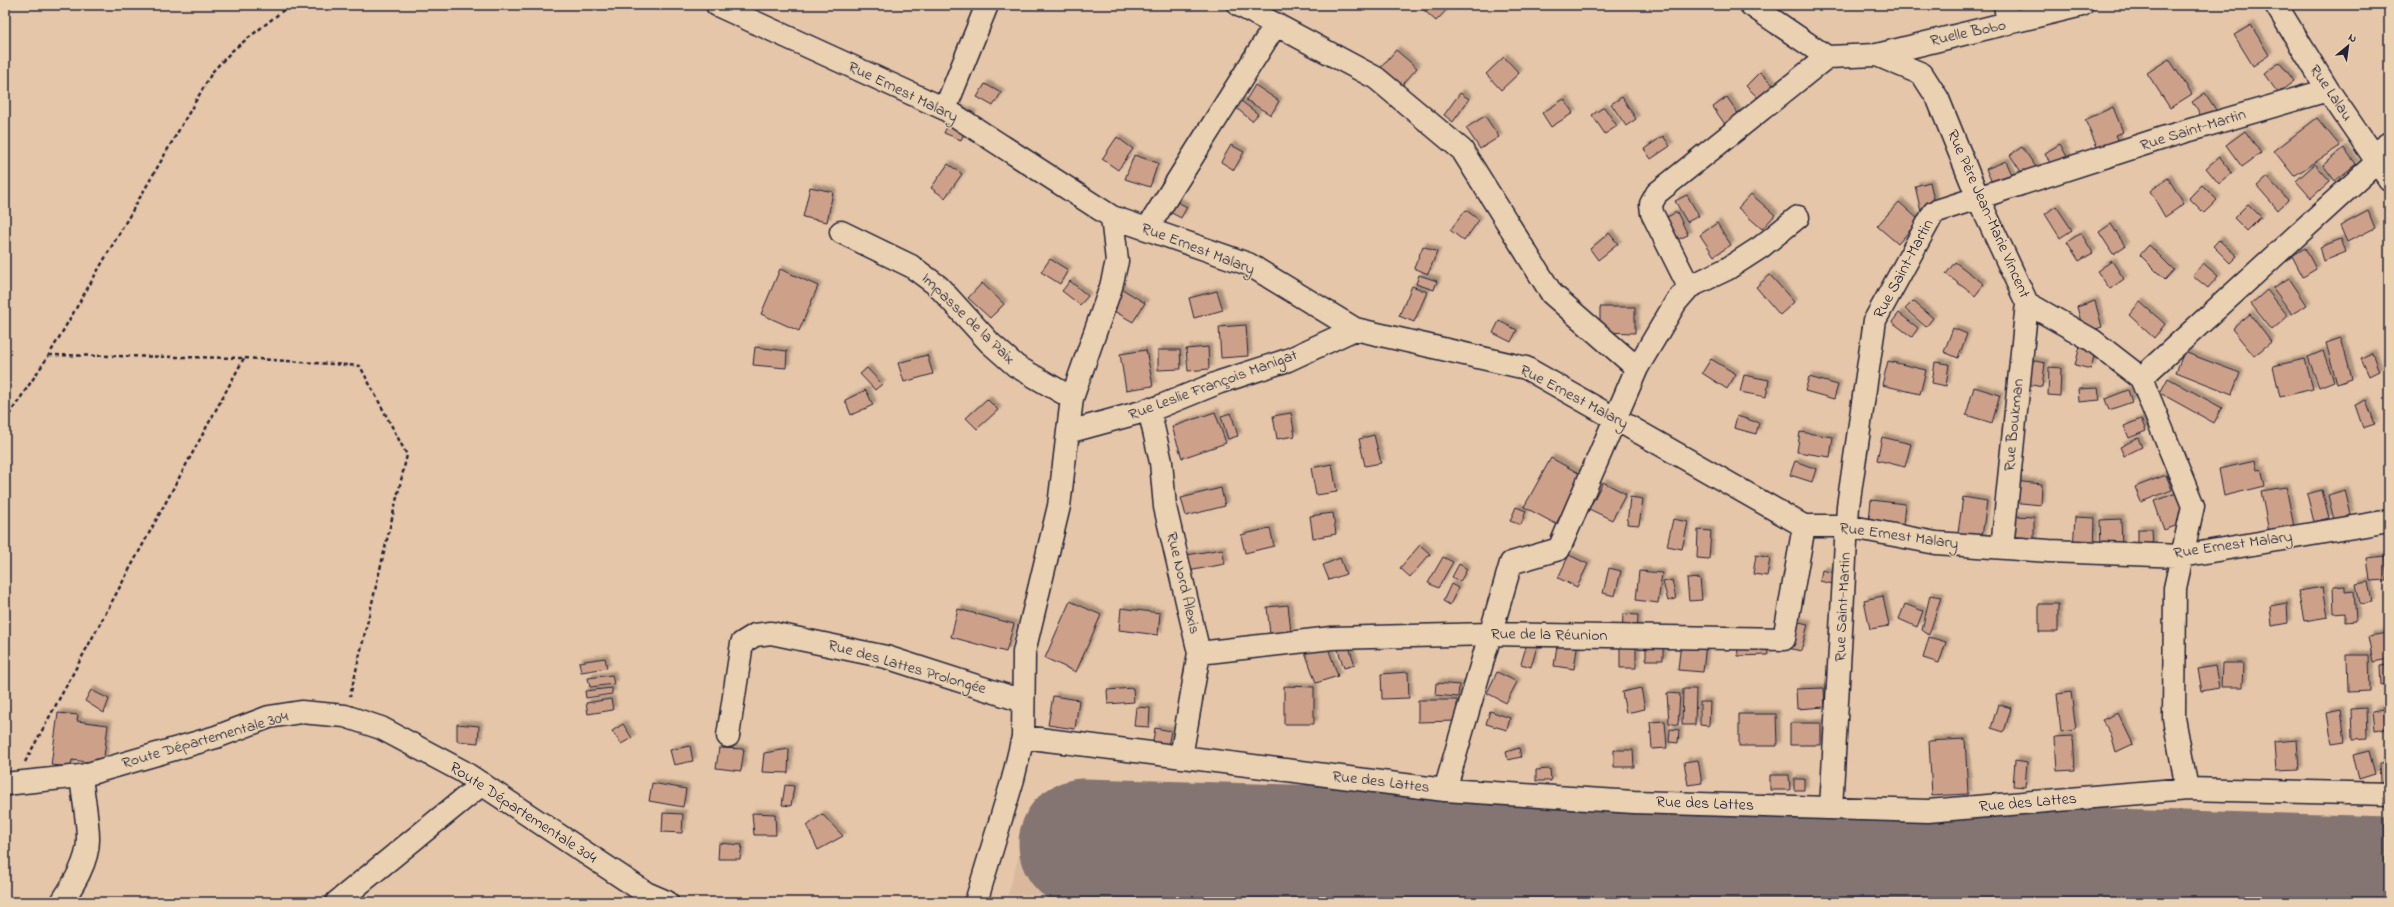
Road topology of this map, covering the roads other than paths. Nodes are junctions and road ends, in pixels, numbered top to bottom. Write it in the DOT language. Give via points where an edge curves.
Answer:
graph roads {
  1 [pos="717,5"];
  2 [pos="987,5"];
  3 [pos="1239,5"];
  4 [pos="1751,5"];
  5 [pos="2082,5"];
  6 [pos="2276,5"];
  7 [pos="2007,15"];
  8 [pos="1276,24"];
  9 [pos="1877,55"];
  10 [pos="1827,57"];
  11 [pos="2328,90"];
  12 [pos="945,109"];
  13 [pos="2382,160"];
  14 [pos="1978,198"];
  15 [pos="1112,217"];
  16 [pos="1798,217"];
  17 [pos="1147,229"];
  18 [pos="841,232"];
  19 [pos="1689,287"];
  20 [pos="2027,303"];
  21 [pos="1355,329"];
  22 [pos="1637,368"];
  23 [pos="2141,378"];
  24 [pos="1072,398"];
  25 [pos="1149,409"];
  26 [pos="1616,418"];
  27 [pos="1068,432"];
  28 [pos="2389,521"];
  29 [pos="1804,526"];
  30 [pos="1847,526"];
  31 [pos="2002,548"];
  32 [pos="2182,556"];
  33 [pos="1490,634"];
  34 [pos="1199,653"];
  35 [pos="1023,701"];
  36 [pos="728,736"];
  37 [pos="1023,737"];
  38 [pos="1181,757"];
  39 [pos="81,776"];
  40 [pos="9,784"];
  41 [pos="482,784"];
  42 [pos="2187,789"];
  43 [pos="1445,790"];
  44 [pos="2389,794"];
  45 [pos="1831,808"];
  46 [pos="62,902"];
  47 [pos="337,902"];
  48 [pos="667,902"];
  49 [pos="976,902"];
  1 -- 12 [label="street, Rue Ernest Malary"];
  2 -- 12 [label="street"];
  3 -- 8 [label="street"];
  4 -- 10 [label="street"];
  5 -- 7 [label="street, Ruelle Bobo"];
  6 -- 11 [label="street, Rue Lalau"];
  7 -- 9 [label="street, Ruelle Bobo"];
  8 -- 17 [label="street"];
  8 -- 22 [label="street" via="1376,78 1462,150 1552,294"];
  9 -- 10 [label="street, Rue Père Jean-Marie Vincent"];
  9 -- 14 [label="street, Rue Père Jean-Marie Vincent" via="1922,74 1938,99"];
  10 -- 19 [label="street" via="1657,193 1651,204 1652,213"];
  11 -- 13 [label="street, Rue Lalau"];
  11 -- 14 [label="street, Rue Saint-Martin" via="2166,137"];
  12 -- 15 [label="street, Rue Ernest Malary"];
  13 -- 23 [label="street"];
  14 -- 20 [label="street, Rue Père Jean-Marie Vincent"];
  14 -- 30 [label="street, Rue Saint-Martin" via="1934,212 1874,320"];
  15 -- 17 [label="street, Rue Ernest Malary"];
  15 -- 24 [label="street" via="1117,261"];
  16 -- 19 [label="street" via="1761,247 1726,269"];
  17 -- 21 [label="street, Rue Ernest Malary" via="1248,264"];
  18 -- 24 [label="street, Impasse de la Paix" via="912,266 938,286 990,343 1016,366"];
  19 -- 22 [label="street" via="1676,302"];
  20 -- 23 [label="street, Rue Père Jean-Marie Vincent" via="2092,340"];
  20 -- 31 [label="street, Rue Boukman"];
  21 -- 25 [label="street, Rue Leslie François Manigat" via="1288,360"];
  21 -- 26 [label="street, Rue Ernest Malary" via="1526,368"];
  22 -- 26 [label="street"];
  23 -- 32 [label="street" via="2193,506"];
  24 -- 27 [label="street"];
  25 -- 27 [label="street, Rue Leslie François Manigat"];
  25 -- 34 [label="street, Rue Nord Alexis" via="1161,462 1165,507"];
  26 -- 29 [label="street, Rue Ernest Malary"];
  26 -- 33 [label="street" via="1558,549 1510,563"];
  27 -- 35 [label="street" via="1059,506 1024,652"];
  28 -- 32 [label="street, Rue Ernest Malary"];
  29 -- 30 [label="street, Rue Ernest Malary"];
  29 -- 33 [label="street, Rue de la Réunion" via="1784,639"];
  30 -- 31 [label="street, Rue Ernest Malary" via="1936,543"];
  30 -- 45 [label="street, Rue Saint-Martin"];
  31 -- 32 [label="street, Rue Ernest Malary"];
  32 -- 42 [label="street" via="2175,588 2174,718"];
  33 -- 34 [label="street, Rue de la Réunion" via="1332,638"];
  33 -- 43 [label="street"];
  34 -- 38 [label="street, Rue Nord Alexis"];
  35 -- 36 [label="street, Rue des Lattes Prolongée" via="886,658 771,633 755,635 742,643"];
  35 -- 37 [label="street"];
  37 -- 38 [label="street, Rue des Lattes"];
  37 -- 49 [label="street"];
  38 -- 43 [label="street, Rue des Lattes"];
  39 -- 40 [label="street, Route Départementale 304"];
  39 -- 41 [label="street, Route Départementale 304" via="216,737 269,718 301,712 345,716 380,728"];
  39 -- 46 [label="street" via="88,842 83,863"];
  41 -- 47 [label="street"];
  41 -- 48 [label="street, Route Départementale 304" via="646,893"];
  42 -- 44 [label="street, Rue des Lattes"];
  42 -- 45 [label="street, Rue des Lattes" via="1928,811"];
  43 -- 45 [label="street, Rue des Lattes" via="1634,802"];
}
